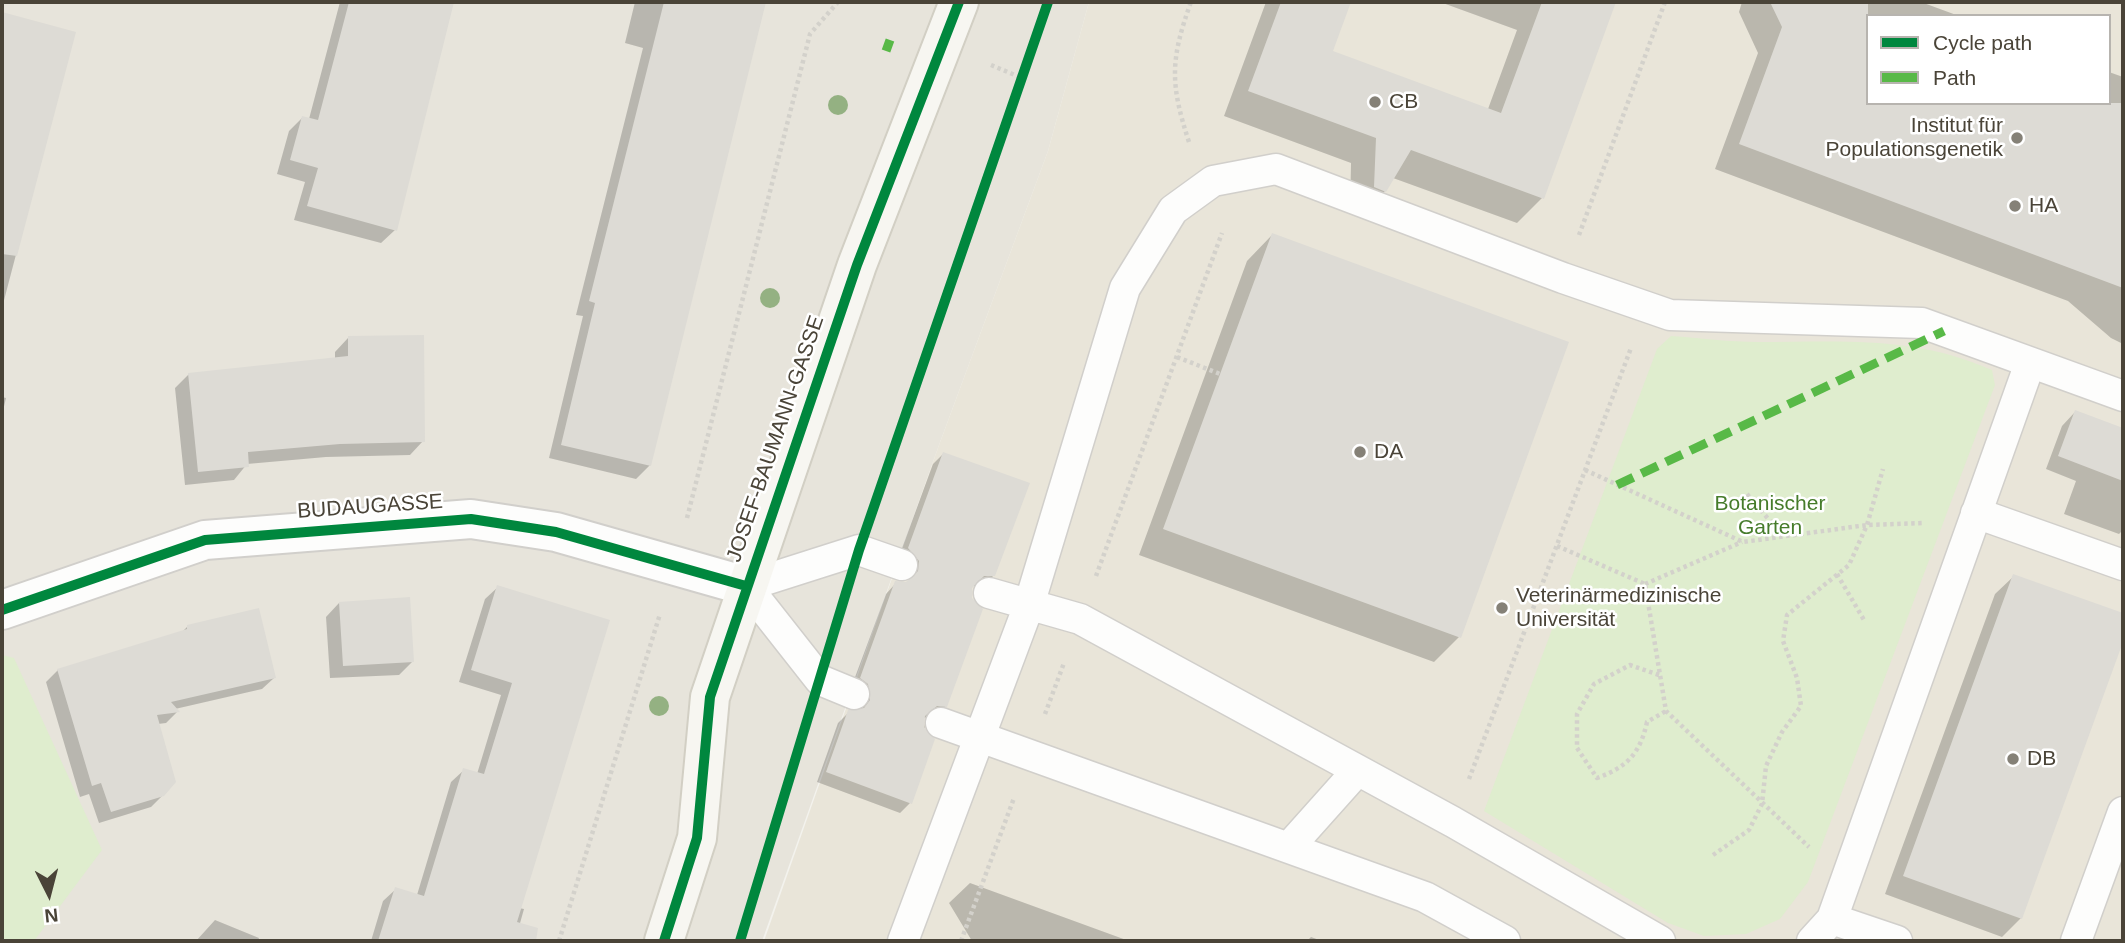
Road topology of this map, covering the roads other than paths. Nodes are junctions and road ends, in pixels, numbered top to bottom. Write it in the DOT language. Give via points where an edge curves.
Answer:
graph roads {
  1 [pos="959,2"];
  2 [pos="2030,363"];
  3 [pos="2123,396"];
  4 [pos="1972,526"];
  5 [pos="902,565"];
  6 [pos="2123,565"];
  7 [pos="746,586"];
  8 [pos="989,593"];
  9 [pos="1029,606"];
  10 [pos="2,610"];
  11 [pos="855,694"];
  12 [pos="941,723"];
  13 [pos="981,738"];
  14 [pos="1357,771"];
  15 [pos="2123,813"];
  16 [pos="1290,846"];
  17 [pos="1832,919"];
  18 [pos="664,941"];
  19 [pos="903,941"];
  20 [pos="1504,941"];
  21 [pos="1660,941"];
  22 [pos="1812,941"];
  23 [pos="1897,941"];
  24 [pos="2076,941"];
  1 -- 7 [label="street, JOSEF-BAUMANN-GASSE" via="857,265"];
  2 -- 3 [label="lane"];
  2 -- 4 [label="lane"];
  2 -- 9 [label="lane" via="1922,323 1670,316 1276,169 1213,181 1173,210 1125,289"];
  4 -- 6 [label="lane"];
  4 -- 17 [label="lane"];
  5 -- 7 [label="lane" via="859,550"];
  7 -- 10 [label="street, BUDAUGASSE" via="556,532 471,519 205,540"];
  7 -- 11 [label="lane" via="820,680"];
  7 -- 18 [label="street, JOSEF-BAUMANN-GASSE" via="710,697 697,838"];
  8 -- 9 [label="lane"];
  9 -- 13 [label="lane"];
  9 -- 14 [label="lane" via="1080,620"];
  12 -- 13 [label="lane"];
  13 -- 16 [label="lane"];
  13 -- 19 [label="lane"];
  14 -- 16 [label="lane"];
  14 -- 21 [label="lane"];
  15 -- 24 [label="lane"];
  16 -- 20 [label="lane" via="1425,897"];
  17 -- 22 [label="lane"];
  17 -- 23 [label="lane"];
}
